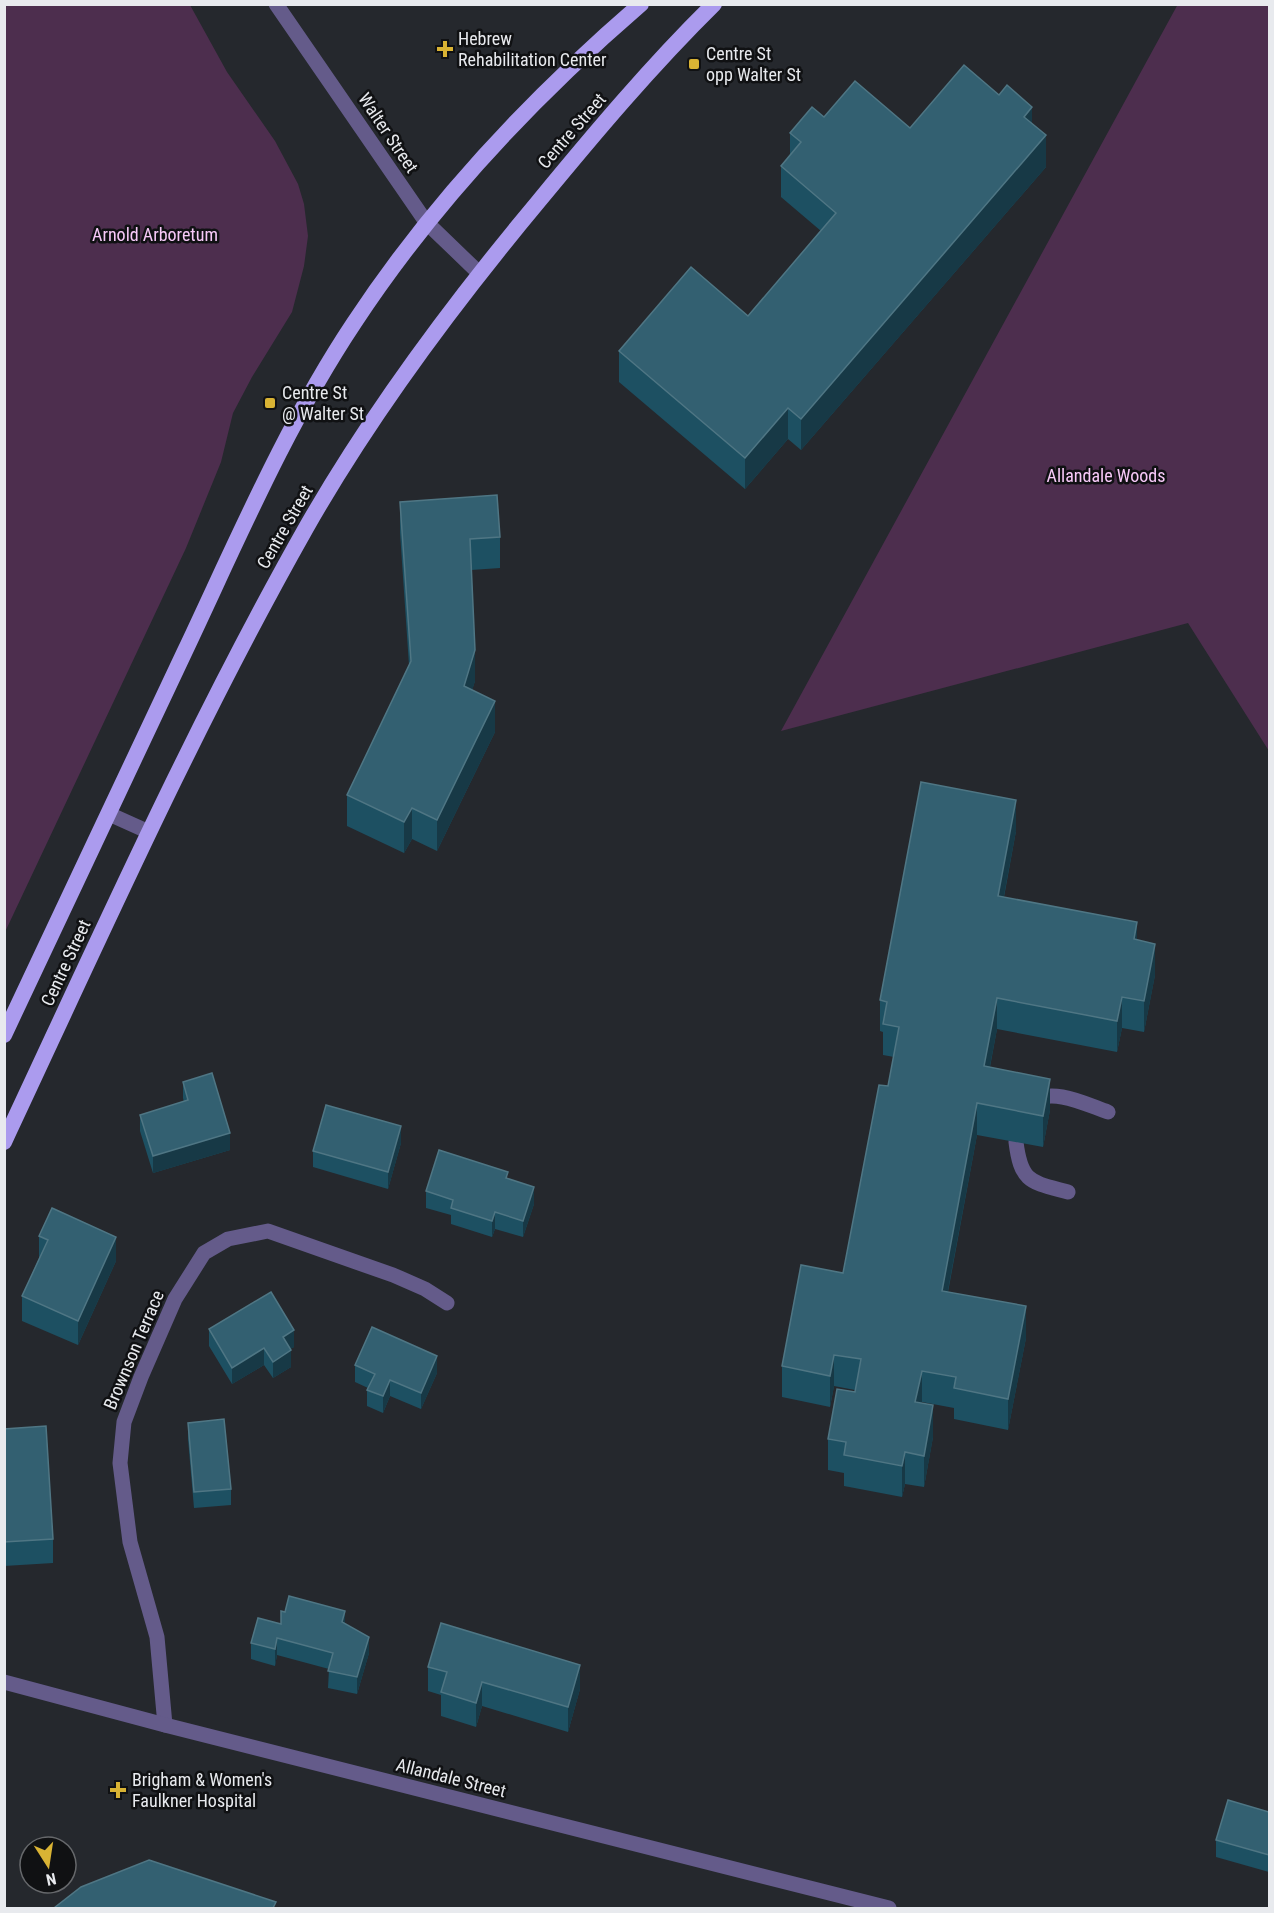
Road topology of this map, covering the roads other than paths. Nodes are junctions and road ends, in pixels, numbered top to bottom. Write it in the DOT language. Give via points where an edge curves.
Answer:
graph roads {
  1 [pos="276,4"];
  2 [pos="641,4"];
  3 [pos="714,4"];
  4 [pos="426,222"];
  5 [pos="479,273"];
  6 [pos="109,814"];
  7 [pos="149,831"];
  8 [pos="4,1035"];
  9 [pos="1024,1105"];
  10 [pos="1108,1112"];
  11 [pos="4,1142"];
  12 [pos="1016,1142"];
  13 [pos="1068,1192"];
  14 [pos="447,1303"];
  15 [pos="4,1682"];
  16 [pos="165,1725"];
  17 [pos="889,1908"];
  1 -- 4 [label="street, Walter Street"];
  2 -- 4 [label="highway, Centre Street" via="519,119"];
  3 -- 5 [label="highway, Centre Street" via="583,147"];
  4 -- 5 [label="street, Walter Street"];
  4 -- 6 [label="highway, Centre Street" via="352,326 312,393 231,552"];
  5 -- 7 [label="highway, Centre Street" via="394,391 308,525 215,694"];
  6 -- 7 [label="street"];
  6 -- 8 [label="highway, Centre Street"];
  7 -- 11 [label="highway, Centre Street"];
  9 -- 10 [label="street" via="1037,1097 1063,1096"];
  12 -- 13 [label="street" via="1019,1167 1035,1183"];
  14 -- 16 [label="street, Brownson Terrace" via="393,1275 268,1232 228,1239 204,1253 175,1299 141,1377 124,1422 120,1463 130,1542 157,1637"];
  15 -- 16 [label="street, Allandale Street"];
  16 -- 17 [label="street, Allandale Street"];
}
